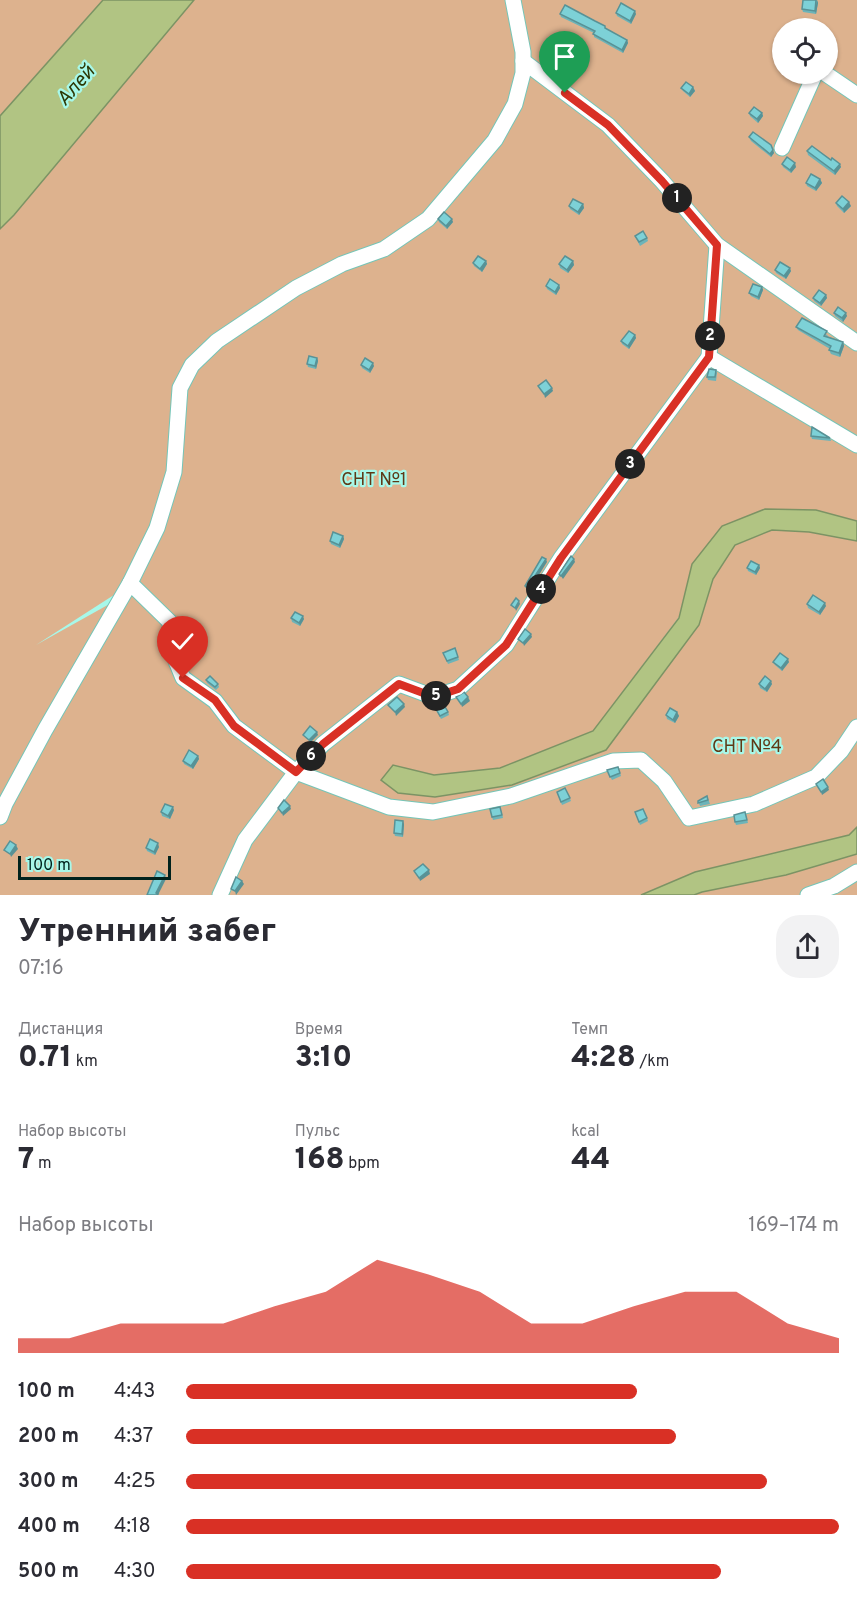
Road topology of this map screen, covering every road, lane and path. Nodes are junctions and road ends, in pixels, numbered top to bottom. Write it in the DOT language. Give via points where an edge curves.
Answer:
graph roads {
  1 [pos="513,0"];
  2 [pos="523,62"];
  3 [pos="838,83"];
  4 [pos="811,84"];
  5 [pos="857,95"];
  6 [pos="782,148"];
  7 [pos="717,245"];
  8 [pos="857,343"];
  9 [pos="709,357"];
  10 [pos="857,445"];
  11 [pos="130,583"];
  12 [pos="857,728"];
  13 [pos="296,772"];
  14 [pos="0,817"];
  15 [pos="853,875"];
  16 [pos="220,895"];
  17 [pos="808,895"];
  18 [pos="843,895"];
  1 -- 2 [label="street"];
  2 -- 7 [label="street" via="608,125"];
  2 -- 11 [label="street" via="516,104 495,140 428,219 384,249 342,264 296,288 217,341 192,365 180,388 174,472 157,528"];
  3 -- 5 [label="street"];
  4 -- 6 [label="street"];
  7 -- 8 [label="street"];
  7 -- 9 [label="street"];
  9 -- 10 [label="street"];
  9 -- 13 [label="street" via="561,558 506,645 458,689 434,697 399,684 323,744"];
  11 -- 13 [label="street" via="170,622 171,649 183,678 215,700 234,726"];
  11 -- 14 [label="street"];
  12 -- 13 [label="street" via="816,777 754,804 689,818 664,781 641,760 613,761 511,796 433,812 389,807"];
  13 -- 16 [label="street" via="245,840"];
  15 -- 17 [label="street"];
  15 -- 18 [label="street"];
}
